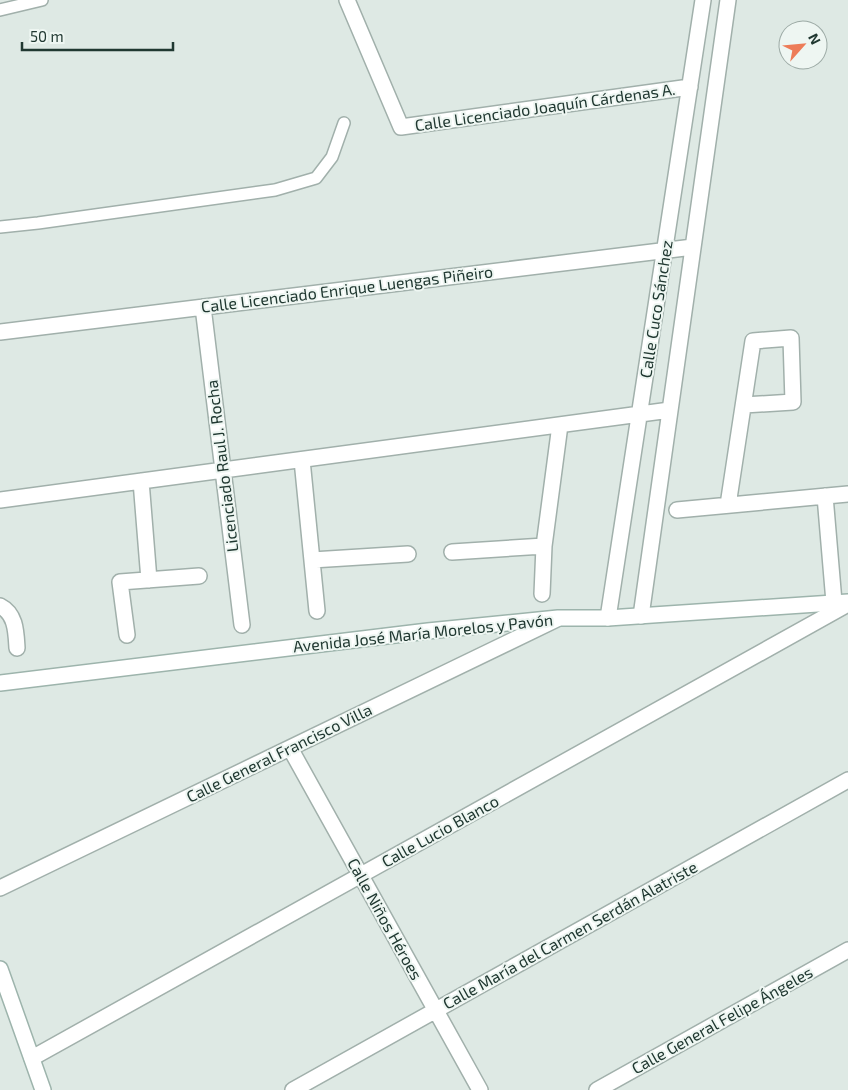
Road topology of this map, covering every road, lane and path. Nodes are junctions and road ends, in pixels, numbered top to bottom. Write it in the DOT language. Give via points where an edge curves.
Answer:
graph roads {
  1 [pos="42,0"];
  2 [pos="346,0"];
  3 [pos="703,0"];
  4 [pos="728,0"];
  5 [pos="0,10"];
  6 [pos="690,87"];
  7 [pos="344,123"];
  8 [pos="0,227"];
  9 [pos="693,246"];
  10 [pos="665,250"];
  11 [pos="203,307"];
  12 [pos="0,332"];
  13 [pos="744,405"];
  14 [pos="670,410"];
  15 [pos="640,414"];
  16 [pos="560,425"];
  17 [pos="302,460"];
  18 [pos="223,470"];
  19 [pos="141,481"];
  20 [pos="848,494"];
  21 [pos="825,496"];
  22 [pos="0,500"];
  23 [pos="728,505"];
  24 [pos="677,510"];
  25 [pos="544,546"];
  26 [pos="452,552"];
  27 [pos="408,554"];
  28 [pos="312,560"];
  29 [pos="200,576"];
  30 [pos="149,580"];
  31 [pos="542,594"];
  32 [pos="843,603"];
  33 [pos="0,606"];
  34 [pos="317,610"];
  35 [pos="641,616"];
  36 [pos="558,618"];
  37 [pos="608,618"];
  38 [pos="242,624"];
  39 [pos="128,635"];
  40 [pos="17,648"];
  41 [pos="0,684"];
  42 [pos="290,748"];
  43 [pos="848,780"];
  44 [pos="361,875"];
  45 [pos="0,888"];
  46 [pos="848,950"];
  47 [pos="0,969"];
  48 [pos="436,1010"];
  49 [pos="32,1058"];
  50 [pos="43,1090"];
  51 [pos="293,1090"];
  52 [pos="480,1090"];
  53 [pos="597,1090"];
  1 -- 5 [label="lane"];
  2 -- 6 [label="street, Calle Licenciado Joaquín Cárdenas A." via="401,127"];
  3 -- 6 [label="street, Calle Cuco Sánchez"];
  4 -- 9 [label="street, Calle Cuco Sánchez"];
  6 -- 10 [label="street, Calle Cuco Sánchez"];
  7 -- 8 [label="lane" via="332,157 316,178 275,190"];
  9 -- 10 [label="street, Calle Licenciado Enrique Luengas Piñeiro"];
  9 -- 14 [label="street, Calle Cuco Sánchez"];
  10 -- 11 [label="street, Calle Licenciado Enrique Luengas Piñeiro"];
  10 -- 15 [label="street, Calle Cuco Sánchez"];
  11 -- 12 [label="street, Calle Licenciado Enrique Luengas Piñeiro"];
  11 -- 18 [label="street, Licenciado Raul J. Rocha"];
  13 -- 13 [label="street" via="753,341 791,338 793,402"];
  13 -- 23 [label="street"];
  14 -- 15 [label="street"];
  14 -- 35 [label="street, Calle Cuco Sánchez"];
  15 -- 16 [label="street"];
  15 -- 37 [label="street, Calle Cuco Sánchez"];
  16 -- 17 [label="street"];
  16 -- 25 [label="street"];
  17 -- 18 [label="street"];
  17 -- 28 [label="street"];
  18 -- 19 [label="street"];
  18 -- 38 [label="street, Licenciado Raul J. Rocha"];
  19 -- 22 [label="street"];
  19 -- 30 [label="street"];
  20 -- 21 [label="street"];
  21 -- 23 [label="street"];
  21 -- 32 [label="street"];
  23 -- 24 [label="street"];
  25 -- 26 [label="street"];
  25 -- 31 [label="street"];
  27 -- 28 [label="street"];
  28 -- 34 [label="street"];
  29 -- 30 [label="street"];
  30 -- 39 [label="street" via="120,582"];
  32 -- 35 [label="street, Avenida José María Morelos y Pavón"];
  32 -- 44 [label="street, Calle Lucio Blanco"];
  33 -- 40 [label="street" via="10,613 15,625"];
  35 -- 37 [label="street, Avenida José María Morelos y Pavón"];
  36 -- 37 [label="street, Avenida José María Morelos y Pavón"];
  36 -- 41 [label="street, Avenida José María Morelos y Pavón"];
  36 -- 42 [label="street, Calle General Francisco Villa"];
  42 -- 44 [label="street, Calle Niños Héroes"];
  42 -- 45 [label="street, Calle General Francisco Villa"];
  43 -- 48 [label="street, Calle María del Carmen Serdán Alatriste"];
  44 -- 48 [label="street, Calle Niños Héroes"];
  44 -- 49 [label="street, Calle Lucio Blanco"];
  46 -- 53 [label="street, Calle General Felipe Ángeles"];
  47 -- 49 [label="street"];
  48 -- 51 [label="street, Calle María del Carmen Serdán Alatriste"];
  48 -- 52 [label="street, Calle Niños Héroes"];
  49 -- 50 [label="street"];
}
